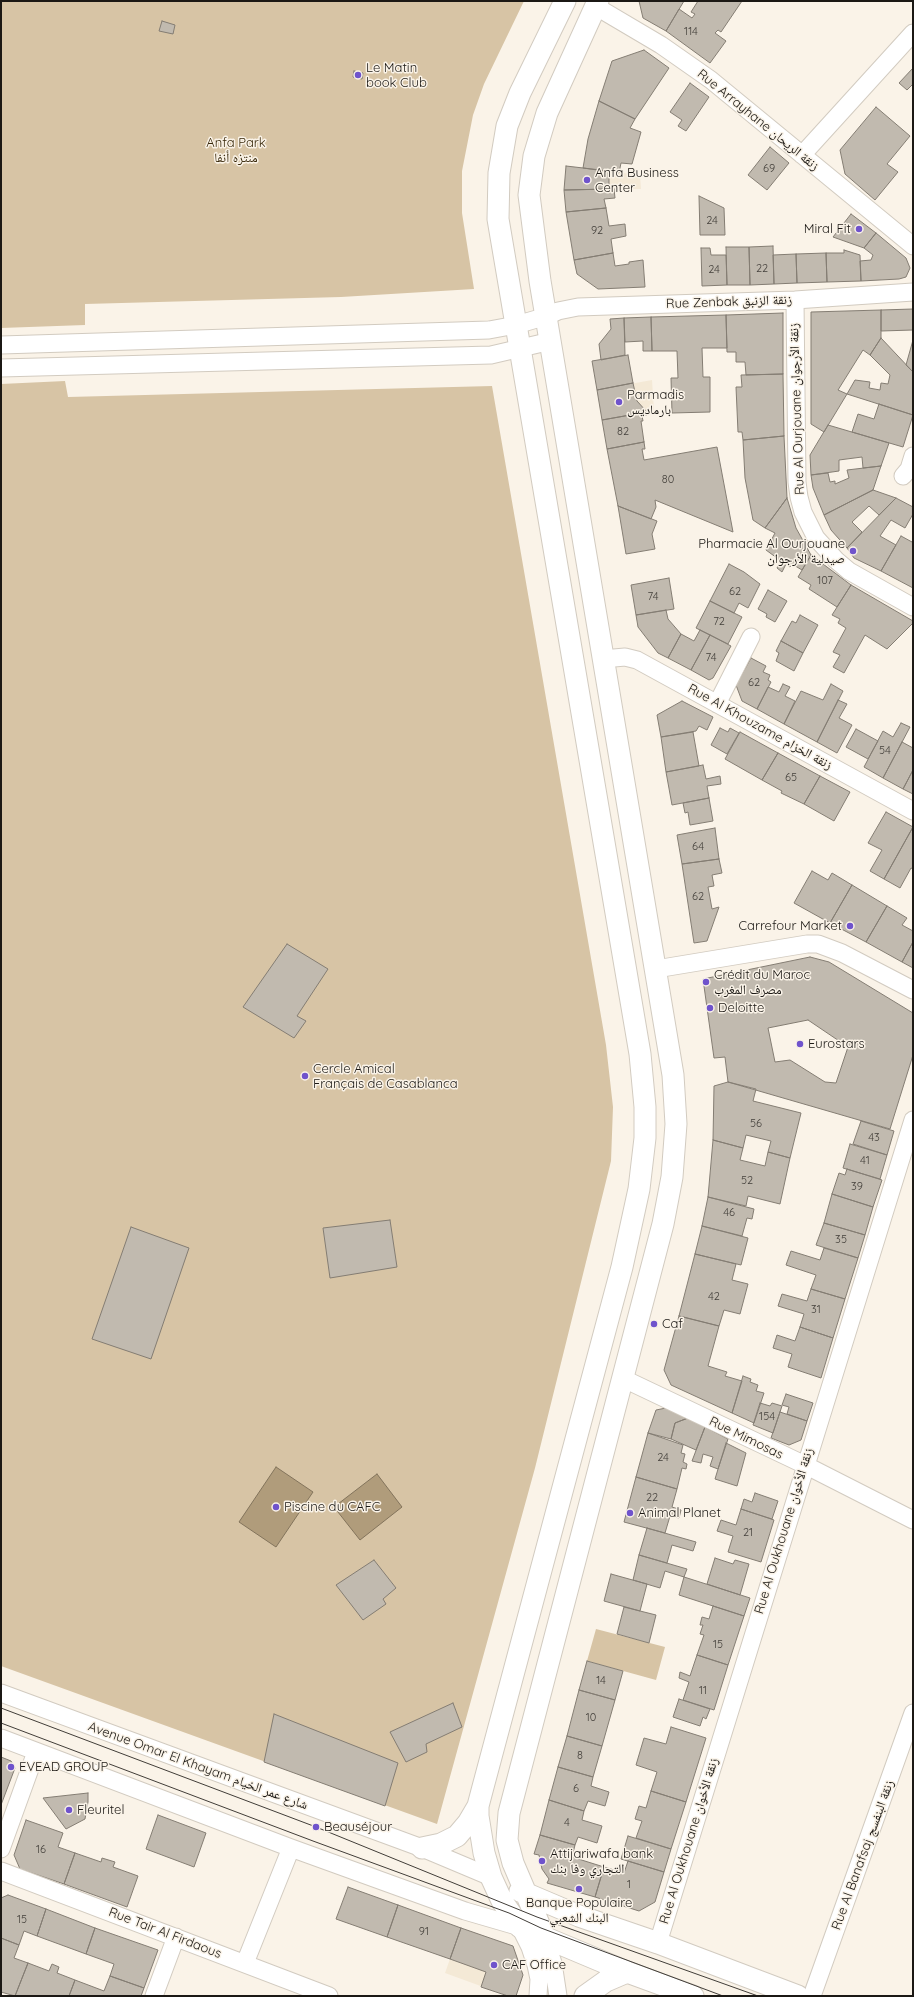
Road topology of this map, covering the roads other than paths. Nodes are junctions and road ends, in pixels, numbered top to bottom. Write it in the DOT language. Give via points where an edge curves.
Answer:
graph roads {
  1 [pos="565,1"];
  2 [pos="596,4"];
  3 [pos="913,33"];
  4 [pos="802,155"];
  5 [pos="913,246"];
  6 [pos="913,292"];
  7 [pos="794,300"];
  8 [pos="547,316"];
  9 [pos="516,325"];
  10 [pos="551,341"];
  11 [pos="1,345"];
  12 [pos="520,349"];
  13 [pos="1,368"];
  14 [pos="913,456"];
  15 [pos="903,476"];
  16 [pos="913,608"];
  17 [pos="751,637"];
  18 [pos="603,659"];
  19 [pos="718,704"];
  20 [pos="913,811"];
  21 [pos="656,969"];
  22 [pos="913,990"];
  23 [pos="913,1120"];
  24 [pos="622,1378"];
  25 [pos="805,1466"];
  26 [pos="913,1520"];
  27 [pos="1,1693"];
  28 [pos="913,1713"];
  29 [pos="1,1738"];
  30 [pos="36,1752"];
  31 [pos="478,1806"];
  32 [pos="291,1848"];
  33 [pos="422,1848"];
  34 [pos="1,1849"];
  35 [pos="1,1871"];
  36 [pos="491,1877"];
  37 [pos="525,1894"];
  38 [pos="520,1928"];
  39 [pos="176,1937"];
  40 [pos="545,1938"];
  41 [pos="658,1943"];
  42 [pos="245,1963"];
  43 [pos="628,1972"];
  44 [pos="154,1996"];
  45 [pos="329,1996"];
  46 [pos="538,1996"];
  47 [pos="558,1996"];
  48 [pos="586,1996"];
  49 [pos="693,1996"];
  50 [pos="798,1996"];
  51 [pos="812,1996"];
  1 -- 9 [label="main road" via="513,110 501,158 498,219"];
  2 -- 4 [label="street, Rue Arrayhane زنقة الريحان" via="683,60 739,102"];
  2 -- 8 [label="main road" via="547,113 538,138 530,175 530,214"];
  3 -- 4 [label="street"];
  4 -- 5 [label="street, Rue Arrayhane زنقة الريحان"];
  6 -- 7 [label="street, Rue Zenbak زنقة الزنبق"];
  7 -- 8 [label="street, Rue Zenbak زنقة الزنبق" via="578,307"];
  7 -- 16 [label="street, Rue Al Ourjouane زنقة الأرجوان" via="797,482 803,512 816,538 836,560 849,571"];
  8 -- 9 [label="street, Rue Zenbak زنقة الزنبق"];
  8 -- 10 [label="main road"];
  9 -- 11 [label="street, Rue Zenbak زنقة الزنبق" via="489,330 361,335"];
  9 -- 12 [label="main road"];
  10 -- 12 [label="street"];
  10 -- 18 [label="main road"];
  12 -- 13 [label="street" via="483,355"];
  12 -- 31 [label="main road" via="640,1054 645,1138 639,1189 622,1267"];
  14 -- 15 [label="street"];
  17 -- 19 [label="street"];
  18 -- 19 [label="street, Rue Al Khouzame زنقة الخزام" via="625,657 638,660"];
  18 -- 21 [label="main road"];
  19 -- 20 [label="street, Rue Al Khouzame زنقة الخزام"];
  21 -- 22 [label="street" via="818,944 830,947"];
  21 -- 24 [label="main road" via="673,1075 676,1124 672,1177 663,1224"];
  23 -- 25 [label="street, Rue Al Oukhouane زنقة الأخوان"];
  24 -- 25 [label="street, Rue Mimosas"];
  24 -- 37 [label="main road" via="509,1813 507,1840"];
  25 -- 26 [label="street, Rue Mimosas"];
  25 -- 41 [label="street, Rue Al Oukhouane زنقة الأخوان"];
  27 -- 33 [label="street, Avenue Omar El Khayam شارع عمر الخيام"];
  28 -- 51 [label="street, Rue Al Banafsaj زنقة البنفسج"];
  29 -- 30 [label="street"];
  30 -- 32 [label="street"];
  30 -- 34 [label="street"];
  31 -- 33 [label="main road" via="457,1836 441,1844"];
  31 -- 36 [label="main road" via="481,1840"];
  32 -- 38 [label="street" via="465,1911"];
  32 -- 42 [label="street"];
  33 -- 36 [label="street, Avenue Omar El Khayam شارع عمر الخيام"];
  35 -- 39 [label="street, Rue Tair Al Firdaous"];
  36 -- 37 [label="main road, Avenue Omar El Khayam شارع عمر الخيام"];
  36 -- 38 [label="main road" via="502,1901"];
  37 -- 40 [label="main road"];
  37 -- 41 [label="main road, Avenue Omar El Khayam شارع عمر الخيام"];
  38 -- 40 [label="main road"];
  38 -- 46 [label="street" via="536,1965 539,1979"];
  39 -- 42 [label="street, Rue Tair Al Firdaous"];
  39 -- 44 [label="street"];
  40 -- 43 [label="main road"];
  40 -- 47 [label="street" via="553,1963"];
  41 -- 50 [label="main road, Avenue Omar El Khayam شارع عمر الخيام"];
  42 -- 45 [label="street, Rue Tair Al Firdaous"];
  43 -- 48 [label="main road" via="606,1981"];
  43 -- 49 [label="main road"];
}
